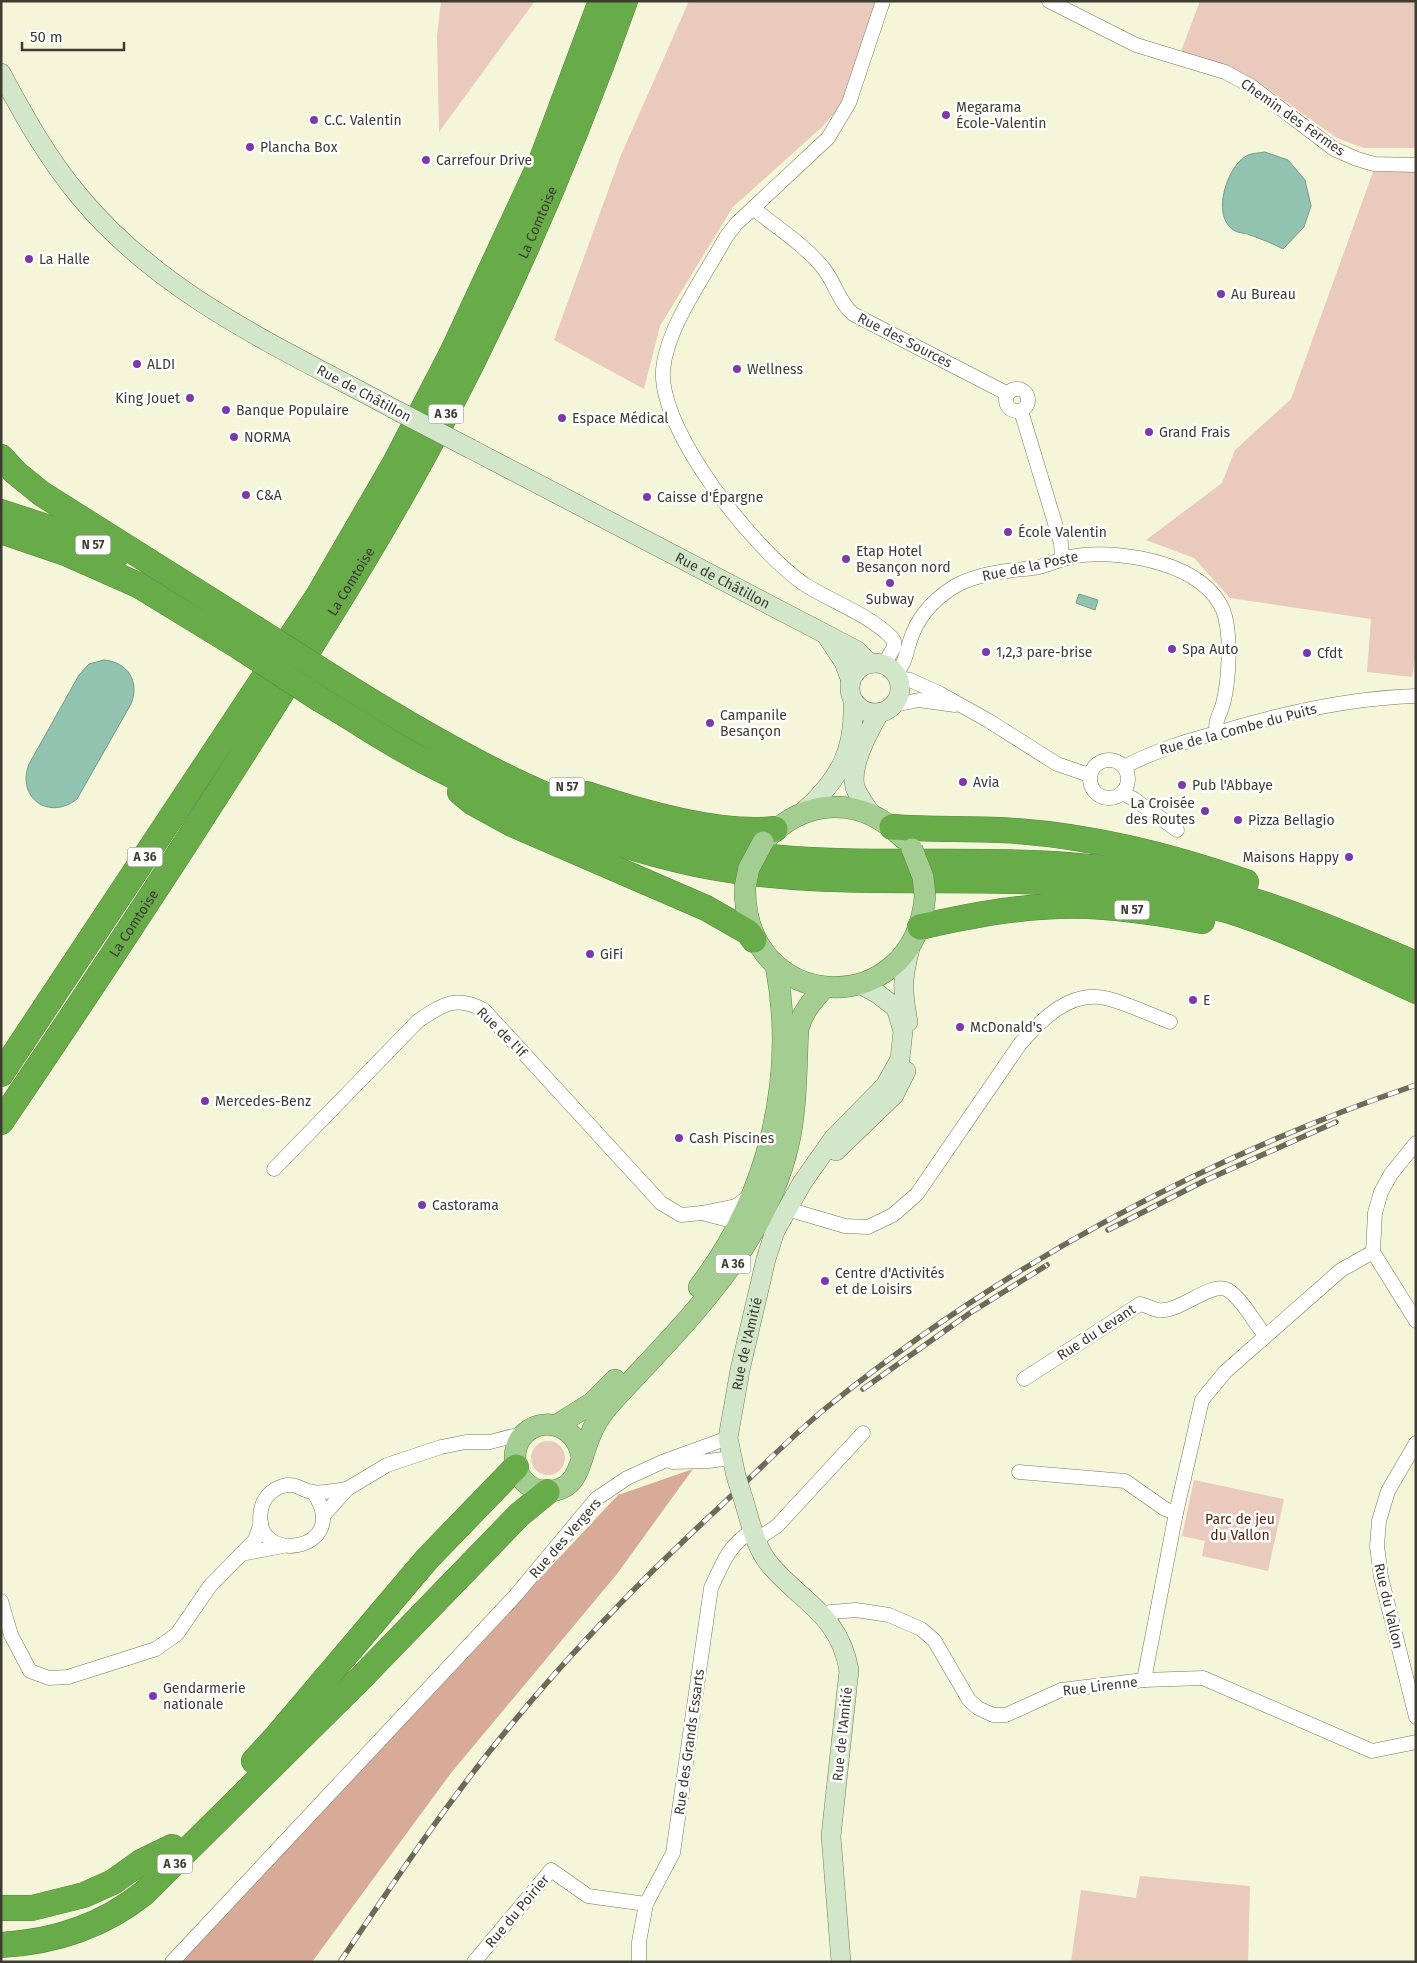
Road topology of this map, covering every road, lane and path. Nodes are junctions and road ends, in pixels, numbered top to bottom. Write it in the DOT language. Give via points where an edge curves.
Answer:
graph roads {
  1 [pos="601,1"];
  2 [pos="625,1"];
  3 [pos="883,1"];
  4 [pos="1049,1"];
  5 [pos="1,72"];
  6 [pos="1416,165"];
  7 [pos="752,208"];
  8 [pos="1,457"];
  9 [pos="1,512"];
  10 [pos="1,531"];
  11 [pos="1062,558"];
  12 [pos="183,585"];
  13 [pos="828,638"];
  14 [pos="887,671"];
  15 [pos="851,681"];
  16 [pos="1416,696"];
  17 [pos="853,701"];
  18 [pos="371,702"];
  19 [pos="960,705"];
  20 [pos="886,709"];
  21 [pos="1217,733"];
  22 [pos="424,761"];
  23 [pos="1124,767"];
  24 [pos="1089,775"];
  25 [pos="1122,793"];
  26 [pos="803,812"];
  27 [pos="871,814"];
  28 [pos="892,827"];
  29 [pos="1177,830"];
  30 [pos="769,836"];
  31 [pos="915,938"];
  32 [pos="754,940"];
  33 [pos="79,957"];
  34 [pos="1341,957"];
  35 [pos="1416,963"];
  36 [pos="776,966"];
  37 [pos="860,984"];
  38 [pos="825,987"];
  39 [pos="1416,991"];
  40 [pos="1170,1022"];
  41 [pos="1,1049"];
  42 [pos="1,1074"];
  43 [pos="1,1122"];
  44 [pos="1416,1143"];
  45 [pos="274,1169"];
  46 [pos="802,1182"];
  47 [pos="762,1193"];
  48 [pos="787,1209"];
  49 [pos="702,1213"];
  50 [pos="740,1223"];
  51 [pos="1373,1252"];
  52 [pos="1416,1321"];
  53 [pos="1265,1335"];
  54 [pos="1024,1379"];
  55 [pos="557,1425"];
  56 [pos="525,1433"];
  57 [pos="862,1433"];
  58 [pos="728,1438"];
  59 [pos="490,1442"];
  60 [pos="1416,1443"];
  61 [pos="582,1458"];
  62 [pos="662,1462"];
  63 [pos="515,1463"];
  64 [pos="734,1467"];
  65 [pos="1019,1472"];
  66 [pos="347,1489"];
  67 [pos="313,1492"];
  68 [pos="547,1492"];
  69 [pos="1176,1513"];
  70 [pos="323,1516"];
  71 [pos="261,1523"];
  72 [pos="755,1535"];
  73 [pos="282,1546"];
  74 [pos="241,1554"];
  75 [pos="1,1601"];
  76 [pos="820,1613"];
  77 [pos="1144,1680"];
  78 [pos="1416,1717"];
  79 [pos="1416,1742"];
  80 [pos="172,1847"];
  81 [pos="646,1904"];
  82 [pos="1,1908"];
  83 [pos="6,1941"];
  84 [pos="172,1962"];
  85 [pos="474,1962"];
  86 [pos="639,1962"];
  87 [pos="841,1962"];
  1 -- 33 [label="highway, La Comtoise / A 36" via="536,172 452,353 396,463 318,596"];
  2 -- 43 [label="highway, La Comtoise / A 36" via="560,173 472,363 414,473 335,608 219,792"];
  3 -- 7 [label="street" via="849,103 832,131 803,163"];
  4 -- 6 [label="street, Chemin des Fermes" via="1136,45 1225,72 1252,86 1334,149 1356,159 1374,164"];
  5 -- 13 [label="street, Rue de Châtillon, bridge" via="33,132 64,178 141,260 203,305"];
  7 -- 11 [label="street, Rue des Sources" via="816,260 853,314 1008,394 1016,389 1026,394 1027,406 1020,411 1061,543"];
  7 -- 14 [label="street" via="726,237 677,326 664,370 664,393 697,462 755,540 804,584 875,625 894,641"];
  8 -- 12 [label="highway" via="42,494"];
  9 -- 12 [label="highway, N 57" via="65,533"];
  10 -- 22 [label="highway, N 57, bridge" via="68,554 138,585"];
  11 -- 14 [label="street, Rue de la Poste" via="1039,567 968,580 952,588 926,610 911,639 905,662"];
  11 -- 21 [label="street, Rue de la Poste" via="1084,555 1137,558 1189,573 1210,591 1223,611 1229,647 1223,703 1215,725"];
  12 -- 18 [label="highway, N 57, bridge"];
  13 -- 14 [label="street, Rue de Châtillon" via="856,650"];
  13 -- 15 [label="street, Rue de Châtillon" via="844,662"];
  14 -- 15 [label="street" via="858,670"];
  14 -- 19 [label="street"];
  14 -- 20 [label="street" via="900,692"];
  15 -- 17 [label="street"];
  16 -- 21 [label="street, Rue de la Combe du Puits" via="1377,697 1328,704"];
  17 -- 20 [label="street" via="863,711"];
  17 -- 26 [label="street, N 57" via="853,725 842,766 829,787"];
  18 -- 30 [label="highway, N 57" via="523,772 596,797 708,825"];
  18 -- 35 [label="highway, N 57" via="473,760 519,782 593,814 669,838 731,852 792,858 1045,864 1154,876 1208,887 1289,911"];
  19 -- 20 [label="street" via="919,700"];
  19 -- 24 [label="street" via="1057,764"];
  20 -- 27 [label="street, N 57" via="864,743 854,780"];
  21 -- 23 [label="street, Rue de la Combe du Puits" via="1162,748"];
  22 -- 32 [label="highway, N 57" via="472,802 512,824 706,908 734,923"];
  22 -- 34 [label="highway, N 57" via="562,824 696,864 825,880 1045,882 1125,889 1231,912"];
  23 -- 24 [label="street" via="1115,761 1104,760 1094,766"];
  23 -- 25 [label="street" via="1128,778"];
  24 -- 25 [label="street" via="1091,788 1100,796 1111,798"];
  25 -- 29 [label="street"];
  26 -- 27 [label="main road, N 57" via="841,807"];
  26 -- 30 [label="main road, N 57"];
  27 -- 28 [label="main road, N 57"];
  28 -- 31 [label="main road, N 57, bridge" via="912,849 923,877 925,896"];
  28 -- 35 [label="highway, N 57" via="1046,834 1156,854 1292,899"];
  30 -- 32 [label="main road, N 57, bridge" via="749,868 745,888 744,906"];
  31 -- 34 [label="highway, N 57" via="956,918 1058,907 1104,907 1204,921"];
  31 -- 37 [label="main road, N 57" via="890,968"];
  31 -- 46 [label="street, Rue de l'Amitié" via="904,971 902,991 911,1034 906,1075 883,1107"];
  32 -- 36 [label="main road, N 57"];
  33 -- 41 [label="highway, A 36"];
  33 -- 42 [label="highway, La Comtoise / A 36"];
  34 -- 39 [label="highway, N 57"];
  36 -- 38 [label="main road, N 57" via="807,984"];
  36 -- 47 [label="main road, A 36" via="781,1005 780,1086 764,1166"];
  37 -- 38 [label="main road, N 57"];
  37 -- 46 [label="street, Rue de l'Amitié" via="896,1008 903,1031 900,1059 885,1086 833,1139"];
  38 -- 47 [label="main road, A 36" via="801,1017 788,1146"];
  40 -- 48 [label="street" via="1104,998 1074,1000 1057,1009 1020,1044 917,1194 893,1215 868,1227 845,1226"];
  44 -- 51 [label="street" via="1381,1192 1375,1213"];
  45 -- 49 [label="street, Rue de l'If" via="418,1021 453,1002 469,1002 484,1010 661,1203 681,1214"];
  46 -- 48 [label="street, Rue de l'Amitié"];
  47 -- 49 [label="street" via="736,1206"];
  47 -- 50 [label="main road, A 36"];
  47 -- 61 [label="main road, A 36" via="754,1230 728,1272 608,1406 590,1435"];
  48 -- 58 [label="street, Rue de l'Amitié" via="775,1231 766,1259"];
  49 -- 50 [label="street"];
  50 -- 55 [label="main road, A 36" via="701,1285 676,1314 604,1392"];
  51 -- 52 [label="street"];
  51 -- 53 [label="street" via="1341,1270"];
  53 -- 54 [label="street, Rue du Levant" via="1239,1301 1226,1289 1216,1288 1173,1308 1158,1311 1140,1304"];
  53 -- 69 [label="street" via="1225,1372 1202,1400"];
  55 -- 56 [label="main road, A 36" via="539,1426"];
  55 -- 61 [label="main road" via="575,1438"];
  56 -- 59 [label="street"];
  56 -- 63 [label="main road, A 36" via="516,1449"];
  57 -- 72 [label="street" via="777,1526"];
  58 -- 62 [label="street, Rue des Vergers"];
  58 -- 64 [label="street, Rue de l'Amitié"];
  59 -- 63 [label="street"];
  59 -- 66 [label="street" via="466,1442 414,1454 387,1465"];
  60 -- 78 [label="street, Rue du Vallon" via="1388,1491 1379,1522 1377,1546 1381,1578"];
  61 -- 68 [label="main road, A 36" via="575,1478 558,1490"];
  62 -- 64 [label="street" via="708,1461"];
  62 -- 84 [label="street, Rue des Vergers" via="627,1478 596,1499 516,1595"];
  63 -- 68 [label="main road" via="527,1484"];
  63 -- 80 [label="highway, A 36" via="427,1559 277,1736"];
  64 -- 72 [label="street, Rue de l'Amitié, bridge"];
  65 -- 69 [label="street" via="1125,1481"];
  66 -- 67 [label="street"];
  66 -- 70 [label="street"];
  67 -- 70 [label="street" via="321,1504"];
  67 -- 71 [label="street" via="294,1484 276,1488 264,1501"];
  68 -- 83 [label="highway, A 36" via="518,1515 360,1679 144,1893 95,1924 43,1940"];
  69 -- 77 [label="street"];
  70 -- 73 [label="street" via="318,1532 307,1544"];
  71 -- 73 [label="street" via="272,1541"];
  71 -- 74 [label="street" via="254,1540"];
  72 -- 76 [label="street, Rue de l'Amitié" via="769,1564"];
  72 -- 81 [label="street, Rue des Grands Essarts" via="736,1541 711,1588 673,1853"];
  73 -- 74 [label="street"];
  74 -- 75 [label="street" via="210,1586 177,1634 156,1649 68,1678 49,1678 30,1671 11,1635"];
  76 -- 77 [label="street, Rue Lirenne" via="856,1610 889,1615 921,1629 934,1640 969,1700 993,1715 1006,1715 1061,1690"];
  76 -- 87 [label="street, Rue de l'Amitié" via="841,1640 849,1670 831,1836"];
  77 -- 79 [label="street, Rue Lirenne" via="1203,1678 1372,1751"];
  80 -- 82 [label="highway, A 36" via="84,1895 32,1908"];
  80 -- 83 [label="highway, A 36" via="125,1895 106,1907"];
  81 -- 85 [label="street, Rue du Poirier" via="588,1896 551,1870"];
  81 -- 86 [label="street, Rue des Grands Essarts"];
}
